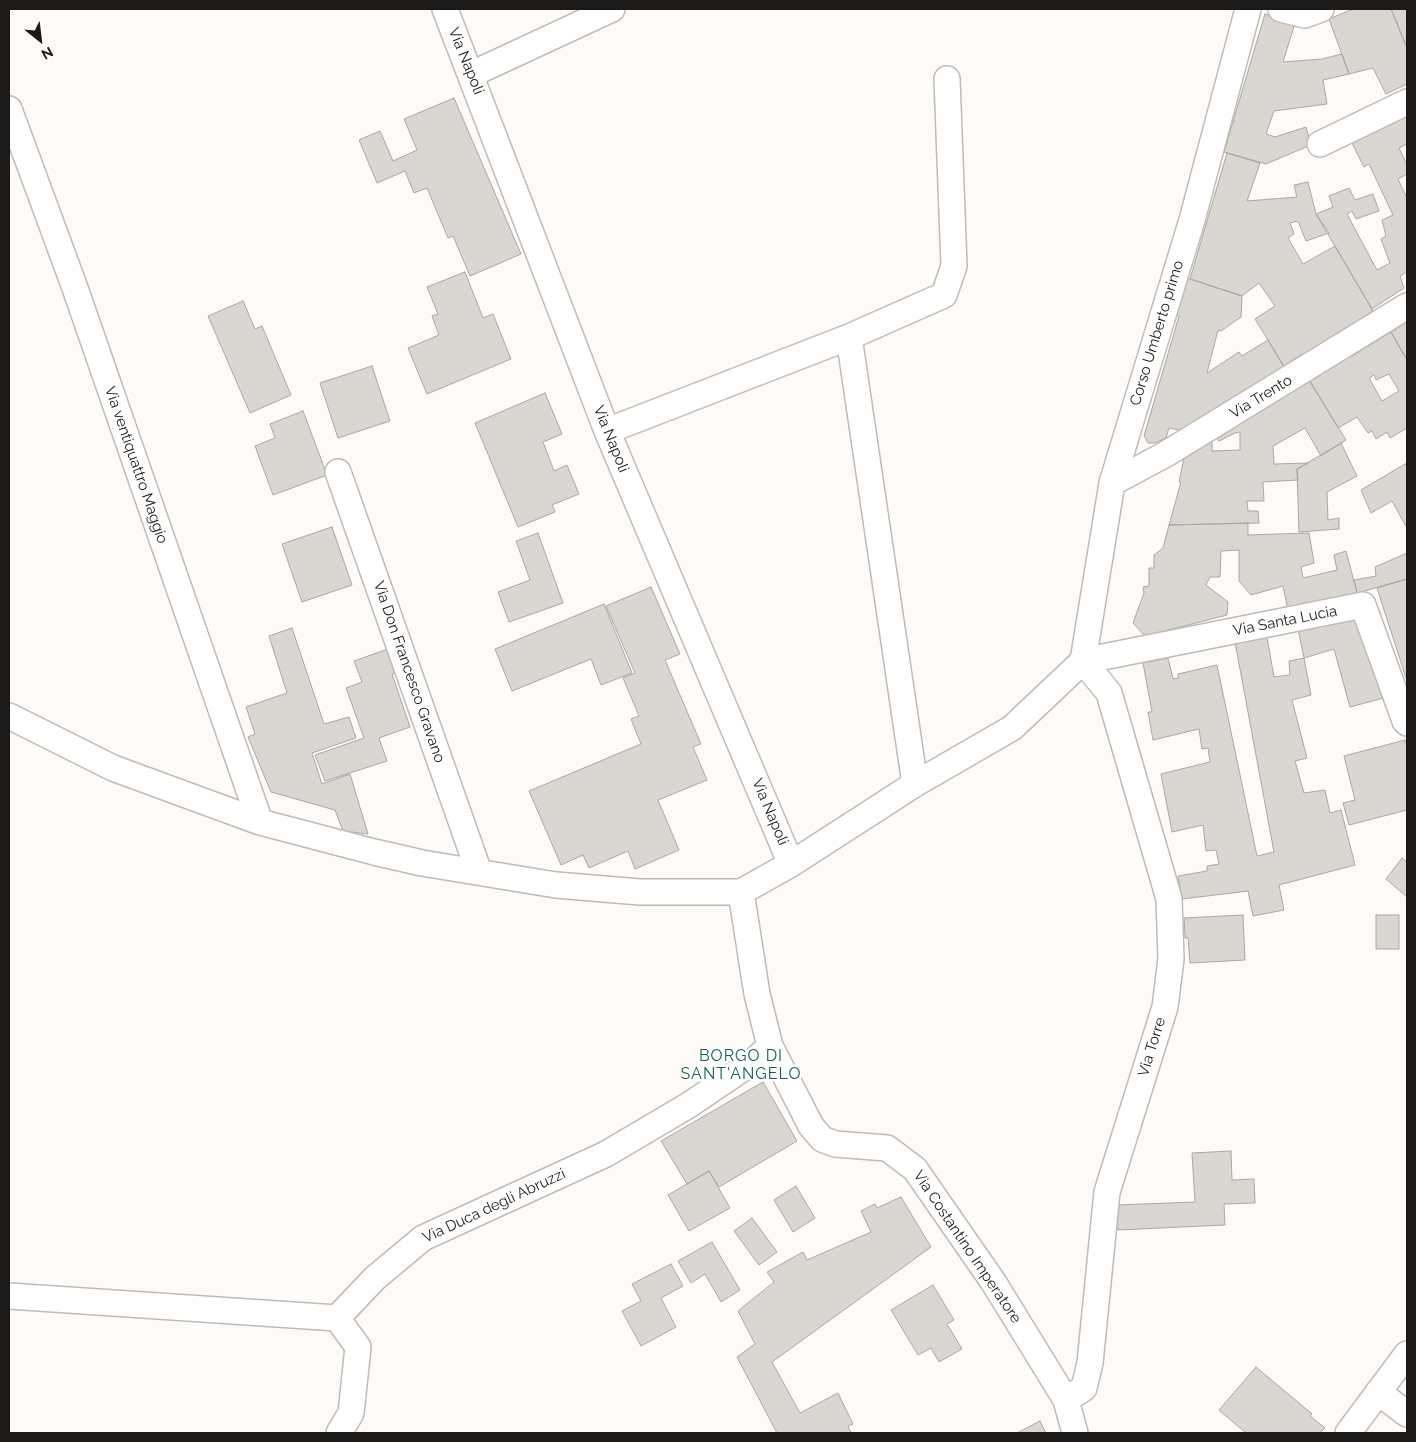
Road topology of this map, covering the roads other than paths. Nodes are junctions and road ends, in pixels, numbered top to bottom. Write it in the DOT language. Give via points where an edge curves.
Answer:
graph roads {
  1 [pos="445,9"];
  2 [pos="612,9"];
  3 [pos="1248,9"];
  4 [pos="1281,9"];
  5 [pos="1321,9"];
  6 [pos="472,74"];
  7 [pos="947,79"];
  8 [pos="1407,102"];
  9 [pos="9,109"];
  10 [pos="1320,144"];
  11 [pos="1407,306"];
  12 [pos="849,337"];
  13 [pos="607,431"];
  14 [pos="338,472"];
  15 [pos="1112,483"];
  16 [pos="1084,661"];
  17 [pos="9,716"];
  18 [pos="1407,723"];
  19 [pos="915,784"];
  20 [pos="260,822"];
  21 [pos="791,864"];
  22 [pos="479,872"];
  23 [pos="741,892"];
  24 [pos="770,1046"];
  25 [pos="9,1296"];
  26 [pos="338,1318"];
  27 [pos="1407,1354"];
  28 [pos="1378,1392"];
  29 [pos="1066,1400"];
  30 [pos="1407,1414"];
  31 [pos="339,1433"];
  32 [pos="1075,1433"];
  33 [pos="1348,1433"];
  1 -- 6 [label="street, Via Napoli"];
  2 -- 6 [label="street"];
  3 -- 15 [label="street, Corso Umberto primo" via="1192,220"];
  4 -- 5 [label="street" via="1305,15"];
  6 -- 13 [label="street, Via Napoli"];
  7 -- 12 [label="street" via="954,266 944,295"];
  8 -- 10 [label="street"];
  9 -- 20 [label="street, Via ventiquattro Maggio" via="75,288"];
  11 -- 15 [label="street, Via Trento" via="1166,454"];
  12 -- 13 [label="street"];
  12 -- 19 [label="street"];
  13 -- 21 [label="street, Via Napoli"];
  14 -- 22 [label="street, Via Don Francesco Gravano"];
  15 -- 16 [label="street, Corso Umberto primo"];
  16 -- 18 [label="street, Via Santa Lucia" via="1363,605"];
  16 -- 19 [label="street" via="1012,728"];
  16 -- 29 [label="street, Via Torre" via="1108,693 1169,899 1170,959 1165,1007 1107,1192 1090,1363 1084,1388"];
  17 -- 20 [label="street" via="113,768"];
  19 -- 21 [label="street"];
  20 -- 22 [label="street" via="374,852"];
  21 -- 23 [label="street"];
  22 -- 23 [label="street" via="556,885 640,892"];
  23 -- 24 [label="street" via="757,994"];
  24 -- 26 [label="street, Via Duca degli Abruzzi" via="754,1061 689,1105 606,1154 423,1238 375,1278"];
  24 -- 29 [label="street, Via Costantino Imperatore" via="811,1126 822,1139 835,1144 888,1148 916,1169 994,1283"];
  25 -- 26 [label="street"];
  26 -- 31 [label="street" via="358,1347 351,1413"];
  27 -- 28 [label="street"];
  28 -- 30 [label="street"];
  28 -- 33 [label="street"];
  29 -- 32 [label="street"];
}
